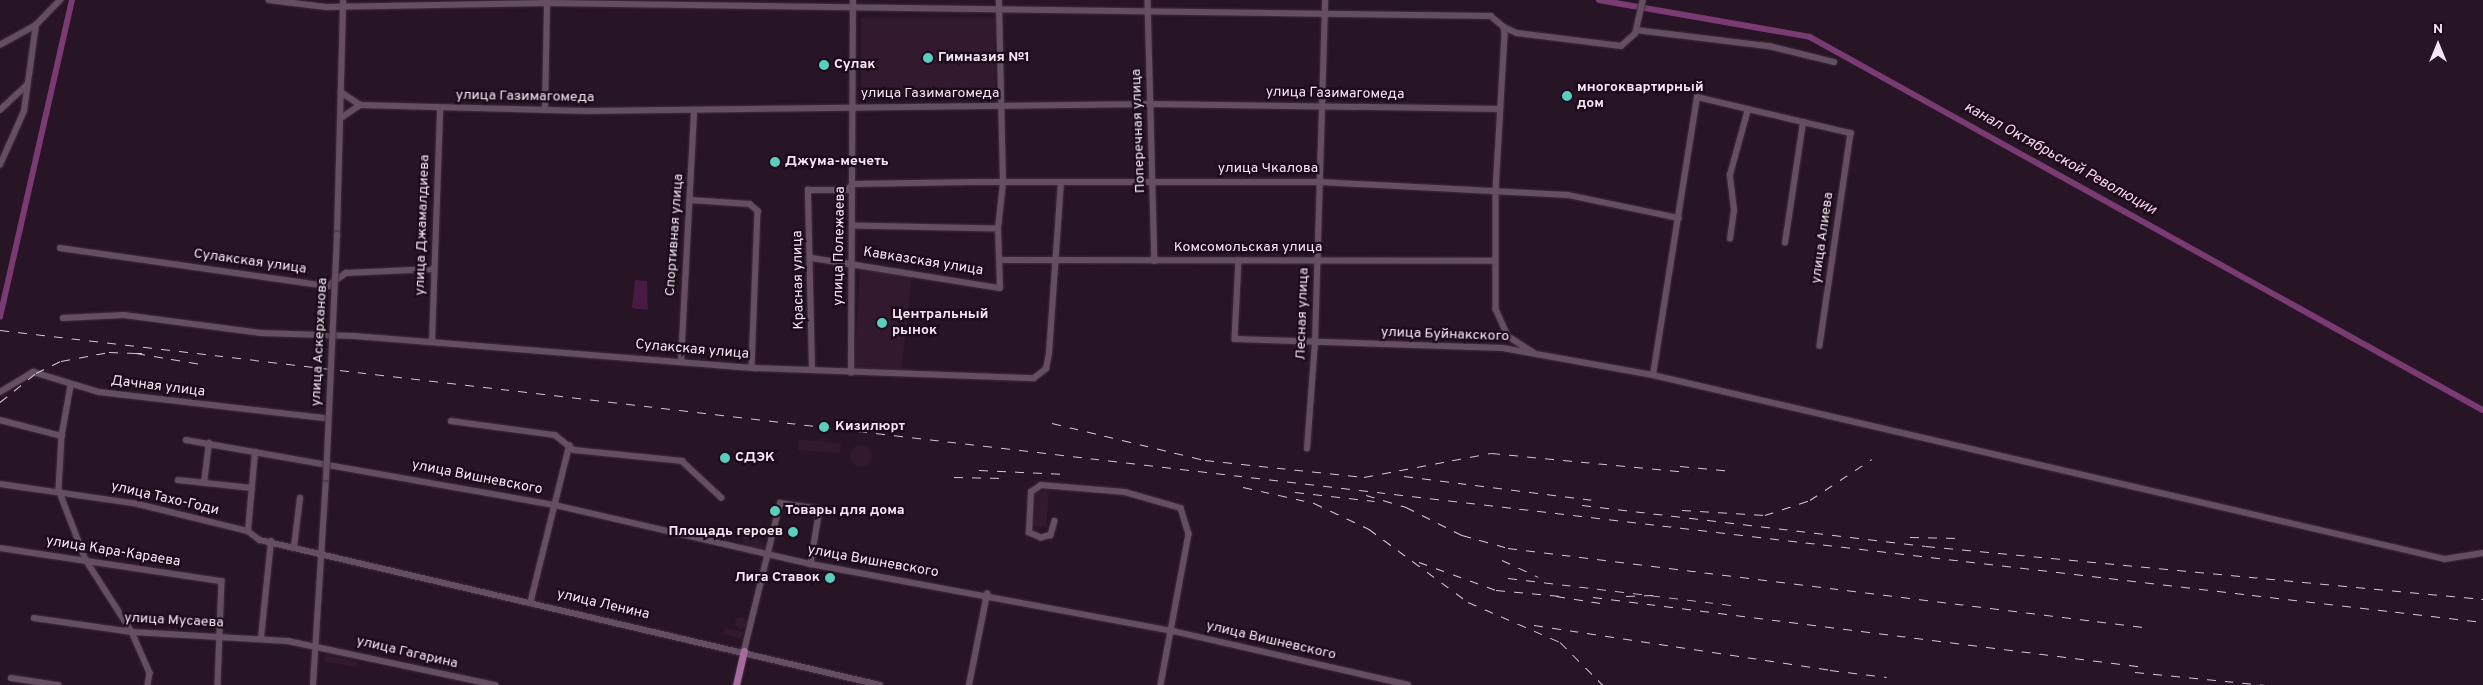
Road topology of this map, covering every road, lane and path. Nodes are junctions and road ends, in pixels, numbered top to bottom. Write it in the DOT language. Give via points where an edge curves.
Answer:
graph roads {
  1 [pos="60,0"];
  2 [pos="269,0"];
  3 [pos="852,0"];
  4 [pos="999,0"];
  5 [pos="1148,0"];
  6 [pos="1325,0"];
  7 [pos="1643,0"];
  8 [pos="343,2"];
  9 [pos="548,2"];
  10 [pos="852,9"];
  11 [pos="998,11"];
  12 [pos="1148,11"];
  13 [pos="1325,15"];
  14 [pos="36,25"];
  15 [pos="1504,27"];
  16 [pos="1636,30"];
  17 [pos="0,45"];
  18 [pos="1834,62"];
  19 [pos="27,85"];
  20 [pos="341,92"];
  21 [pos="1150,104"];
  22 [pos="360,105"];
  23 [pos="1322,105"];
  24 [pos="1001,106"];
  25 [pos="854,107"];
  26 [pos="440,108"];
  27 [pos="1500,109"];
  28 [pos="1748,109"];
  29 [pos="0,110"];
  30 [pos="546,110"];
  31 [pos="694,110"];
  32 [pos="340,118"];
  33 [pos="1803,122"];
  34 [pos="0,165"];
  35 [pos="1153,181"];
  36 [pos="1061,182"];
  37 [pos="1320,182"];
  38 [pos="1003,183"];
  39 [pos="853,184"];
  40 [pos="808,190"];
  41 [pos="1496,190"];
  42 [pos="690,200"];
  43 [pos="1679,218"];
  44 [pos="853,226"];
  45 [pos="998,229"];
  46 [pos="1730,239"];
  47 [pos="1786,243"];
  48 [pos="60,248"];
  49 [pos="812,258"];
  50 [pos="1058,258"];
  51 [pos="1002,260"];
  52 [pos="1239,260"];
  53 [pos="1317,260"];
  54 [pos="1155,261"];
  55 [pos="1495,261"];
  56 [pos="852,264"];
  57 [pos="433,268"];
  58 [pos="63,318"];
  59 [pos="432,342"];
  60 [pos="1315,343"];
  61 [pos="1820,346"];
  62 [pos="1534,353"];
  63 [pos="680,361"];
  64 [pos="752,368"];
  65 [pos="812,370"];
  66 [pos="851,373"];
  67 [pos="1653,375"];
  68 [pos="71,386"];
  69 [pos="0,392"];
  70 [pos="323,418"];
  71 [pos="0,420"];
  72 [pos="452,421"];
  73 [pos="62,436"];
  74 [pos="186,440"];
  75 [pos="209,443"];
  76 [pos="569,446"];
  77 [pos="1307,449"];
  78 [pos="255,452"];
  79 [pos="178,480"];
  80 [pos="204,483"];
  81 [pos="0,484"];
  82 [pos="252,488"];
  83 [pos="59,490"];
  84 [pos="300,498"];
  85 [pos="722,498"];
  86 [pos="554,505"];
  87 [pos="1055,520"];
  88 [pos="248,531"];
  89 [pos="271,542"];
  90 [pos="294,546"];
  91 [pos="0,548"];
  92 [pos="320,552"];
  93 [pos="2483,553"];
  94 [pos="768,555"];
  95 [pos="86,560"];
  96 [pos="811,564"];
  97 [pos="988,594"];
  98 [pos="531,600"];
  99 [pos="34,618"];
  100 [pos="1174,631"];
  101 [pos="132,632"];
  102 [pos="219,636"];
  103 [pos="261,638"];
  104 [pos="313,645"];
  105 [pos="744,651"];
  106 [pos="11,678"];
  107 [pos="58,685"];
  108 [pos="148,685"];
  109 [pos="218,685"];
  110 [pos="313,685"];
  111 [pos="495,685"];
  112 [pos="736,685"];
  113 [pos="880,685"];
  114 [pos="969,685"];
  115 [pos="1161,685"];
  116 [pos="1408,685"];
  1 -- 14 [label="street"];
  2 -- 8 [label="street" via="305,6"];
  3 -- 10 [label="street, улица Полежаева"];
  4 -- 11 [label="street"];
  5 -- 12 [label="street, Поперечная улица"];
  6 -- 13 [label="street, Лесная улица"];
  7 -- 16 [label="street"];
  8 -- 9 [label="street"];
  8 -- 20 [label="street, улица Аскерханова"];
  9 -- 10 [label="street"];
  9 -- 30 [label="street"];
  10 -- 11 [label="street"];
  10 -- 25 [label="street, улица Полежаева"];
  11 -- 12 [label="street"];
  11 -- 24 [label="street"];
  12 -- 13 [label="street"];
  12 -- 21 [label="street, Поперечная улица"];
  13 -- 15 [label="street" via="1491,16"];
  13 -- 23 [label="street, Лесная улица"];
  14 -- 17 [label="street"];
  14 -- 19 [label="street"];
  15 -- 16 [label="street" via="1517,33 1621,46 1630,42"];
  15 -- 27 [label="street"];
  16 -- 18 [label="street" via="1769,46"];
  19 -- 29 [label="street"];
  19 -- 34 [label="street" via="24,111"];
  20 -- 22 [label="street"];
  20 -- 32 [label="street, улица Аскерханова"];
  21 -- 23 [label="street, улица Газимагомеда"];
  21 -- 24 [label="street, улица Газимагомеда"];
  21 -- 35 [label="street, Поперечная улица"];
  22 -- 26 [label="street, улица Газимагомеда"];
  22 -- 32 [label="street"];
  23 -- 27 [label="street, улица Газимагомеда"];
  23 -- 37 [label="street, Лесная улица"];
  24 -- 25 [label="street, улица Газимагомеда"];
  24 -- 38 [label="street"];
  25 -- 31 [label="street, улица Газимагомеда"];
  25 -- 39 [label="street, улица Полежаева"];
  26 -- 30 [label="street, улица Газимагомеда"];
  26 -- 57 [label="street, улица Джамалдиева"];
  27 -- 41 [label="street"];
  28 -- 33 [label="street"];
  28 -- 43 [label="street" via="1697,97"];
  28 -- 46 [label="street" via="1730,175 1734,210"];
  30 -- 31 [label="street, улица Газимагомеда"];
  31 -- 42 [label="street, Спортивная улица"];
  32 -- 92 [label="street, улица Аскерханова, bridge" via="326,478"];
  33 -- 47 [label="street"];
  33 -- 61 [label="street, улица Алиева" via="1851,134"];
  35 -- 36 [label="street, улица Чкалова"];
  35 -- 37 [label="street, улица Чкалова"];
  35 -- 54 [label="street, Поперечная улица"];
  36 -- 38 [label="street, улица Чкалова"];
  36 -- 50 [label="street"];
  37 -- 41 [label="street, улица Чкалова"];
  37 -- 53 [label="street, Лесная улица"];
  38 -- 39 [label="street, улица Чкалова"];
  38 -- 45 [label="street"];
  39 -- 40 [label="street, улица Чкалова" via="847,190"];
  39 -- 44 [label="street, улица Полежаева"];
  40 -- 49 [label="street, Красная улица"];
  41 -- 43 [label="street, улица Чкалова" via="1568,195"];
  41 -- 55 [label="street"];
  42 -- 63 [label="street, Спортивная улица"];
  42 -- 64 [label="street" via="755,206"];
  43 -- 67 [label="street"];
  44 -- 45 [label="street"];
  44 -- 56 [label="street, улица Полежаева"];
  45 -- 51 [label="street"];
  48 -- 57 [label="street, Сулакская улица" via="328,286 346,273"];
  49 -- 56 [label="street, Кавказская улица"];
  49 -- 65 [label="street, Красная улица"];
  50 -- 51 [label="street, Комсомольская улица"];
  50 -- 54 [label="street, Комсомольская улица"];
  50 -- 66 [label="street, Сулакская улица" via="1049,353 1040,375"];
  51 -- 56 [label="street, Кавказская улица" via="1000,288"];
  52 -- 53 [label="street, Комсомольская улица"];
  52 -- 54 [label="street, Комсомольская улица"];
  52 -- 60 [label="street, улица Буйнакского" via="1235,339"];
  53 -- 55 [label="street, Комсомольская улица"];
  53 -- 60 [label="street, Лесная улица"];
  55 -- 62 [label="street" via="1500,324"];
  56 -- 66 [label="street, улица Полежаева"];
  57 -- 59 [label="street, улица Джамалдиева"];
  58 -- 59 [label="street, Сулакская улица" via="124,315 262,333"];
  59 -- 63 [label="street, Сулакская улица"];
  60 -- 62 [label="street, улица Буйнакского" via="1503,348"];
  60 -- 77 [label="street, Лесная улица"];
  62 -- 67 [label="street, улица Буйнакского"];
  63 -- 64 [label="street, Сулакская улица"];
  64 -- 65 [label="street, Сулакская улица"];
  65 -- 66 [label="street, Сулакская улица"];
  67 -- 93 [label="street, улица Буйнакского" via="2445,559"];
  68 -- 69 [label="street, Дачная улица" via="33,372"];
  68 -- 70 [label="street, Дачная улица"];
  68 -- 73 [label="street"];
  71 -- 73 [label="street"];
  72 -- 76 [label="street" via="555,435"];
  73 -- 83 [label="street"];
  74 -- 75 [label="street, улица Вишневского"];
  75 -- 78 [label="street, улица Вишневского"];
  75 -- 80 [label="street"];
  76 -- 85 [label="street" via="682,461"];
  76 -- 86 [label="street"];
  78 -- 82 [label="street"];
  78 -- 86 [label="street, улица Вишневского"];
  79 -- 80 [label="street"];
  80 -- 82 [label="street"];
  81 -- 83 [label="street, улица Тахо-Годи"];
  82 -- 88 [label="street"];
  83 -- 88 [label="street, улица Тахо-Годи"];
  83 -- 95 [label="street"];
  84 -- 90 [label="street"];
  86 -- 94 [label="street, улица Вишневского"];
  86 -- 98 [label="street"];
  87 -- 100 [label="street" via="1051,535 1041,538 1029,533 1031,492 1041,485 1125,492 1182,508 1189,534"];
  88 -- 89 [label="street, улица Тахо-Годи"];
  89 -- 90 [label="street, улица Тахо-Годи"];
  89 -- 103 [label="street"];
  90 -- 92 [label="street, улица Тахо-Годи"];
  91 -- 95 [label="street, улица Кара-Караева"];
  92 -- 98 [label="street, улица Ленина"];
  92 -- 104 [label="street, улица Аскерханова"];
  94 -- 96 [label="street, улица Вишневского"];
  94 -- 96 [label="street" via="780,503 820,509"];
  94 -- 105 [label="street"];
  95 -- 101 [label="street"];
  95 -- 102 [label="street, улица Кара-Караева" via="222,581"];
  96 -- 97 [label="street, улица Вишневского"];
  97 -- 100 [label="street, улица Вишневского"];
  97 -- 114 [label="street"];
  98 -- 105 [label="street, улица Ленина"];
  99 -- 101 [label="street, улица Мусаева"];
  100 -- 115 [label="street"];
  100 -- 116 [label="street, улица Вишневского"];
  101 -- 102 [label="street, улица Мусаева"];
  101 -- 108 [label="street" via="150,674"];
  102 -- 103 [label="street, улица Мусаева"];
  102 -- 109 [label="street"];
  103 -- 104 [label="street, улица Мусаева"];
  104 -- 110 [label="street, улица Аскерханова"];
  104 -- 111 [label="street, улица Гагарина"];
  105 -- 112 [label="main road"];
  105 -- 113 [label="street, улица Ленина"];
  106 -- 107 [label="street"];
}
